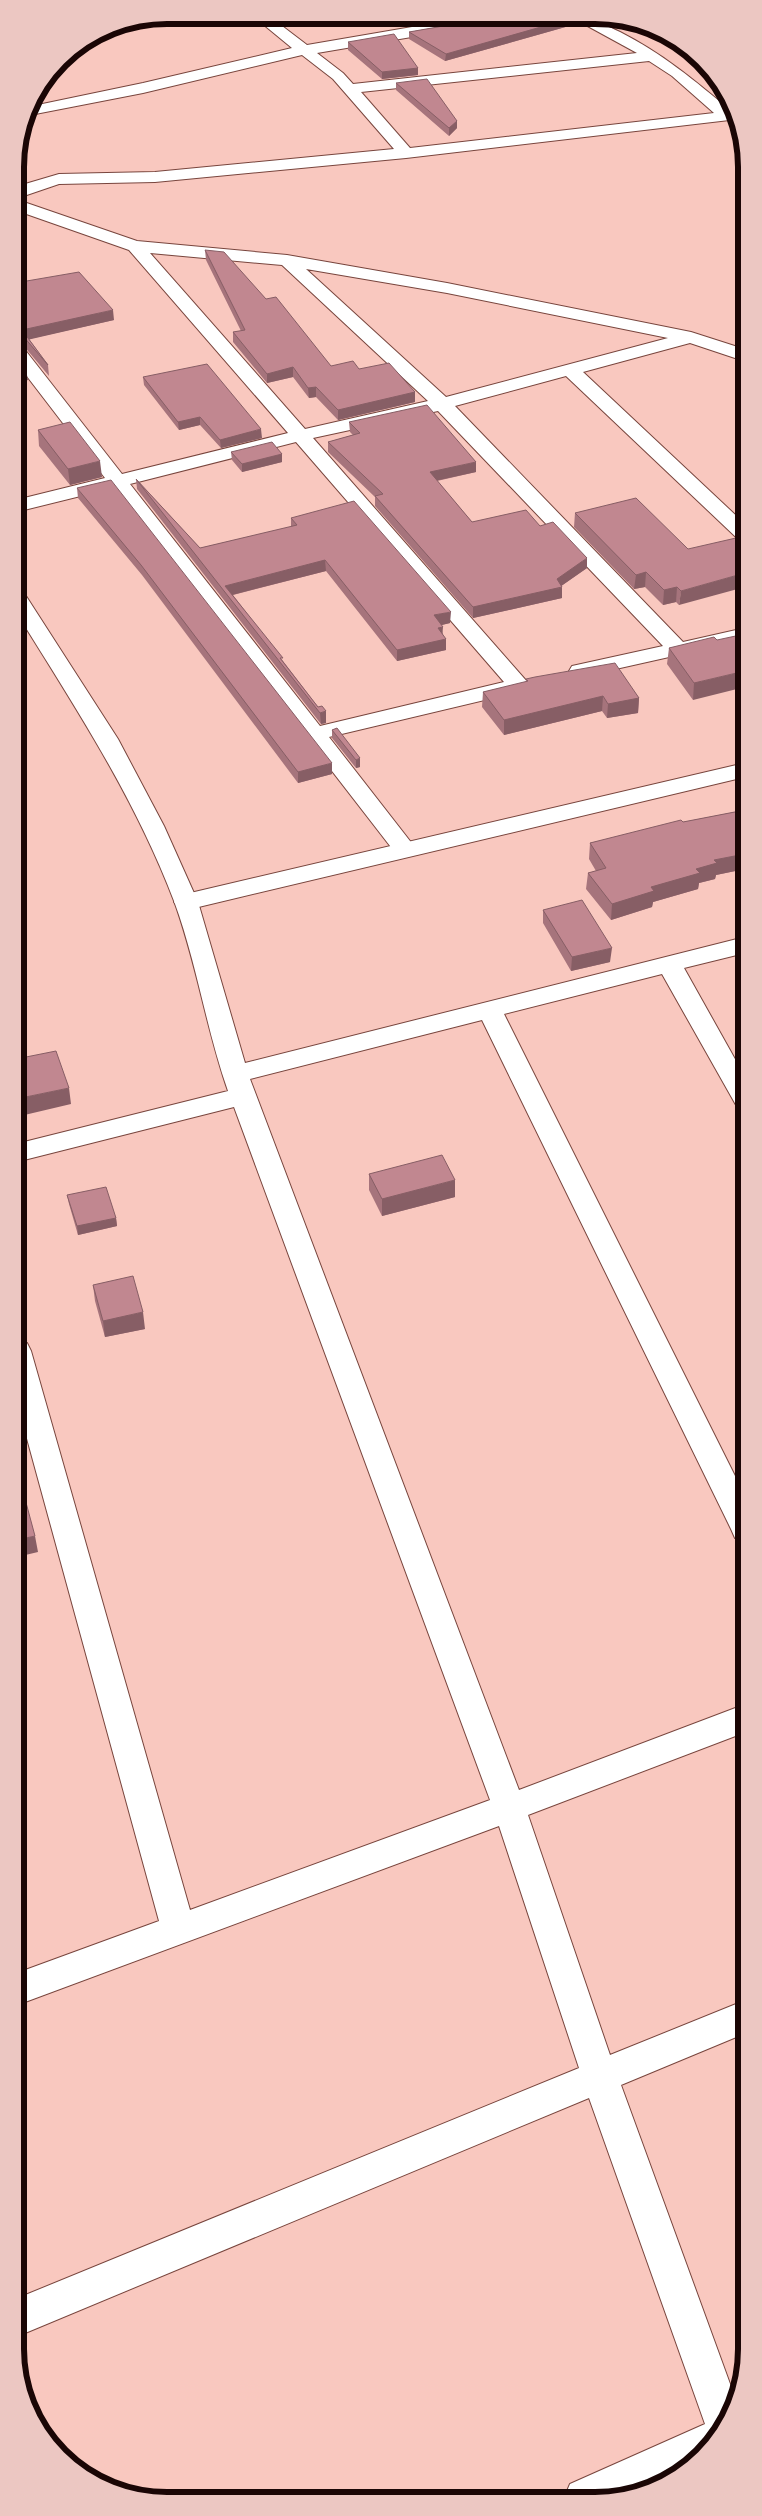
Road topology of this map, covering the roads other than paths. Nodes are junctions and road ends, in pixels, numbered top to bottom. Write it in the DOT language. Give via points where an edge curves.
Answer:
graph roads {
  1 [pos="270,24"];
  2 [pos="459,24"];
  3 [pos="592,24"];
  4 [pos="304,50"];
  5 [pos="653,56"];
  6 [pos="350,89"];
  7 [pos="36,110"];
  8 [pos="726,111"];
  9 [pos="729,115"];
  10 [pos="406,153"];
  11 [pos="24,190"];
  12 [pos="24,207"];
  13 [pos="135,246"];
  14 [pos="288,260"];
  15 [pos="691,337"];
  16 [pos="738,353"];
  17 [pos="24,360"];
  18 [pos="571,371"];
  19 [pos="442,404"];
  20 [pos="298,436"];
  21 [pos="116,480"];
  22 [pos="24,504"];
  23 [pos="738,528"];
  24 [pos="24,609"];
  25 [pos="738,636"];
  26 [pos="678,649"];
  27 [pos="537,681"];
  28 [pos="315,734"];
  29 [pos="738,772"];
  30 [pos="405,850"];
  31 [pos="186,902"];
  32 [pos="738,947"];
  33 [pos="669,964"];
  34 [pos="490,1011"];
  35 [pos="240,1085"];
  36 [pos="738,1087"];
  37 [pos="24,1152"];
  38 [pos="24,1376"];
  39 [pos="738,1513"];
  40 [pos="738,1721"];
  41 [pos="509,1808"];
  42 [pos="178,1929"];
  43 [pos="24,1986"];
  44 [pos="738,2019"];
  45 [pos="599,2075"];
  46 [pos="24,2315"];
  47 [pos="722,2416"];
  48 [pos="701,2446"];
  49 [pos="598,2492"];
  1 -- 4 [label="street"];
  2 -- 4 [label="street"];
  3 -- 5 [label="street"];
  4 -- 6 [label="street" via="328,66"];
  4 -- 7 [label="street"];
  5 -- 6 [label="street"];
  5 -- 8 [label="street"];
  6 -- 10 [label="street"];
  9 -- 10 [label="street"];
  10 -- 11 [label="street" via="155,177 59,178"];
  12 -- 13 [label="street"];
  13 -- 14 [label="street"];
  13 -- 20 [label="street"];
  14 -- 15 [label="street"];
  14 -- 19 [label="street"];
  15 -- 16 [label="street"];
  15 -- 18 [label="street"];
  17 -- 21 [label="street"];
  18 -- 19 [label="street"];
  18 -- 23 [label="street"];
  19 -- 20 [label="street"];
  19 -- 26 [label="street"];
  20 -- 21 [label="street"];
  20 -- 27 [label="street"];
  21 -- 22 [label="street"];
  21 -- 28 [label="street"];
  24 -- 31 [label="street" via="107,739 152,826"];
  25 -- 26 [label="street"];
  26 -- 27 [label="street"];
  27 -- 28 [label="street"];
  28 -- 30 [label="street"];
  29 -- 30 [label="street"];
  30 -- 31 [label="street"];
  31 -- 35 [label="street"];
  32 -- 33 [label="street"];
  33 -- 34 [label="street"];
  33 -- 36 [label="street"];
  34 -- 35 [label="street"];
  34 -- 39 [label="street"];
  35 -- 37 [label="street"];
  35 -- 41 [label="street"];
  38 -- 42 [label="street"];
  40 -- 41 [label="street"];
  41 -- 42 [label="street"];
  41 -- 45 [label="street"];
  42 -- 43 [label="street"];
  44 -- 45 [label="street"];
  45 -- 46 [label="street"];
  45 -- 47 [label="street"];
  48 -- 49 [label="street"];
}
